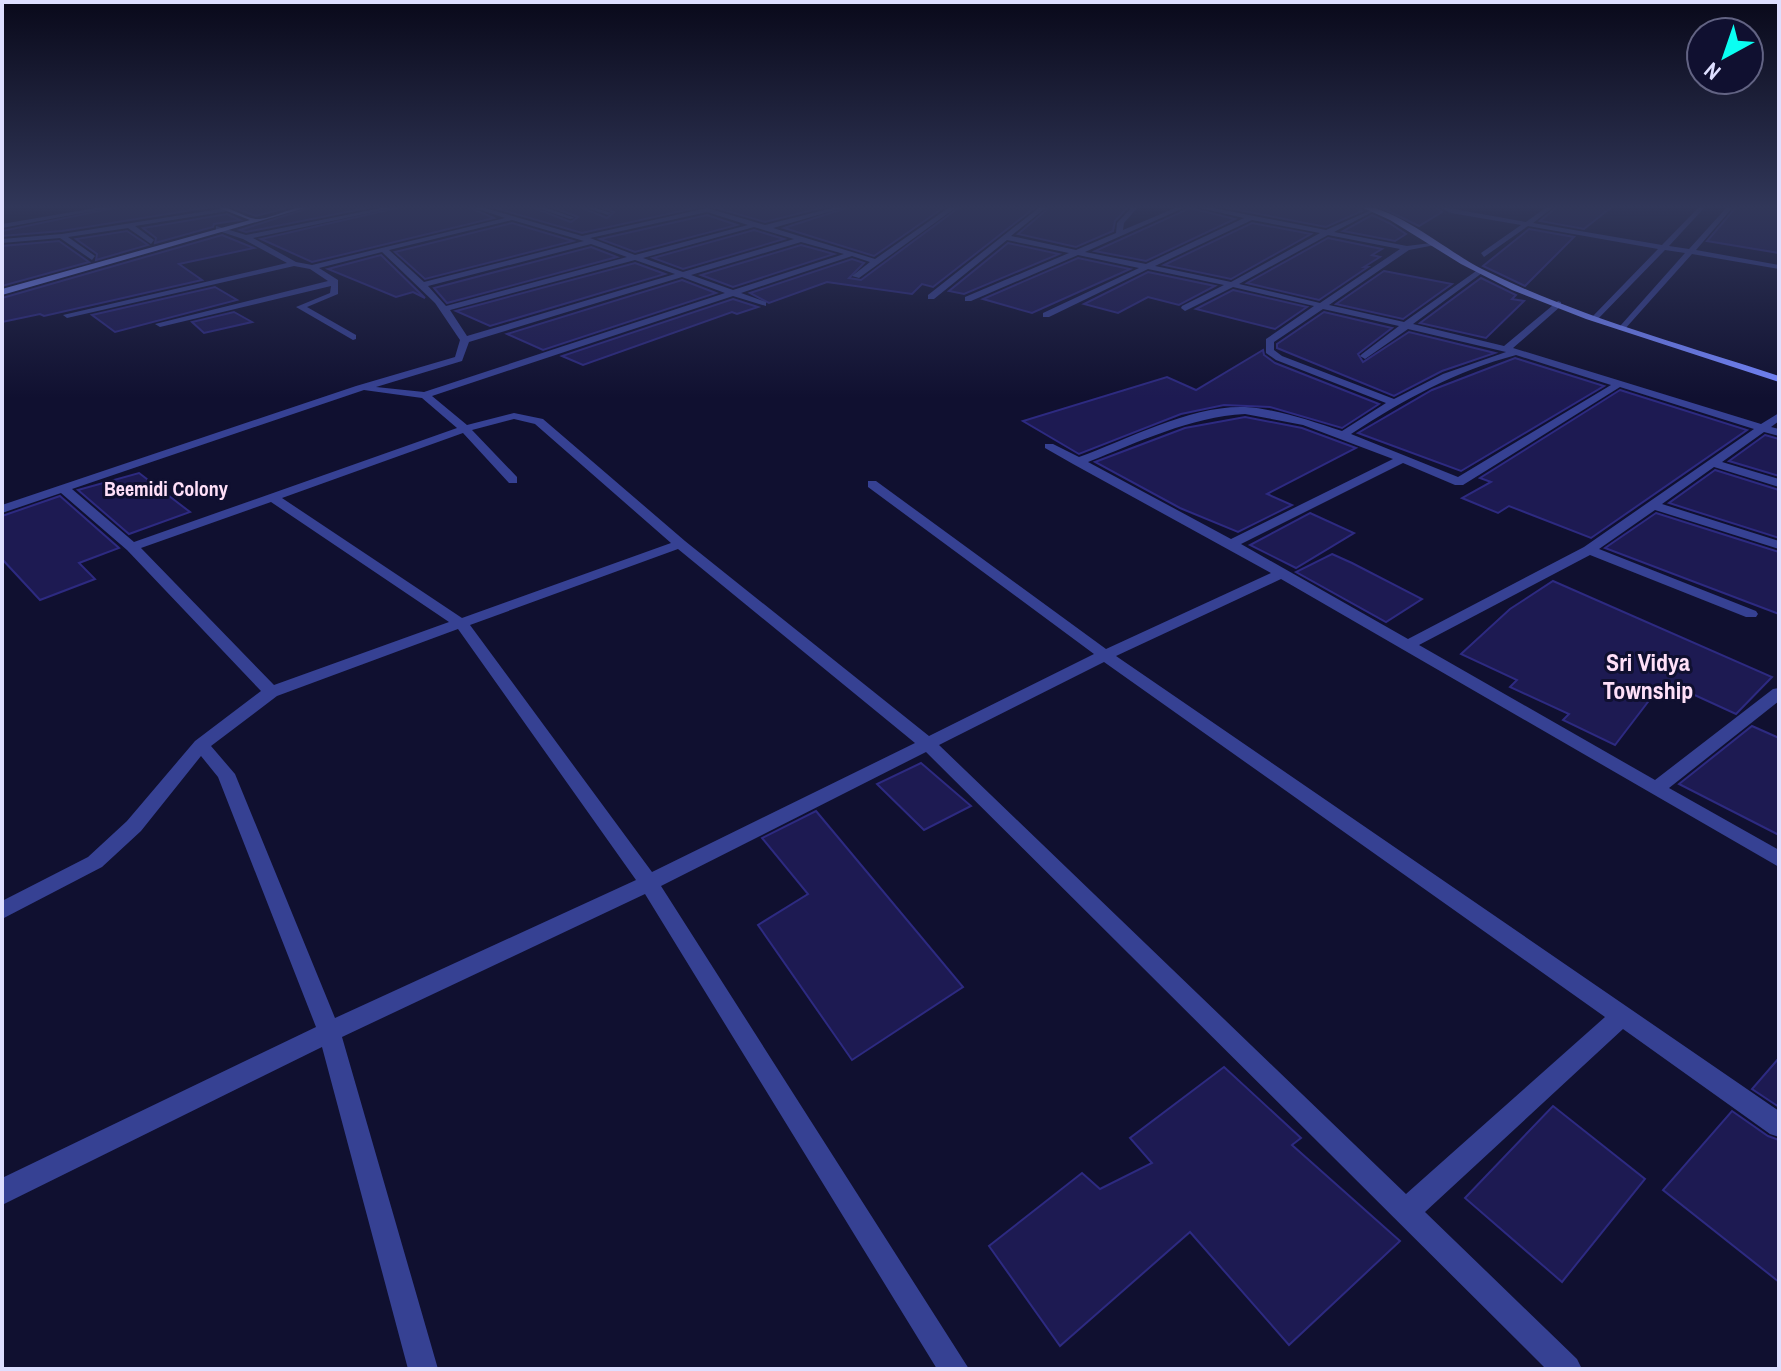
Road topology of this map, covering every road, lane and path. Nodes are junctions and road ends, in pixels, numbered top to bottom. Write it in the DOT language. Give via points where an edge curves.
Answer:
graph roads {
  1 [pos="51,270"];
  2 [pos="77,270"];
  3 [pos="267,270"];
  4 [pos="317,270"];
  5 [pos="408,270"];
  6 [pos="476,270"];
  7 [pos="587,270"];
  8 [pos="666,270"];
  9 [pos="695,270"];
  10 [pos="804,270"];
  11 [pos="865,270"];
  12 [pos="964,270"];
  13 [pos="1035,270"];
  14 [pos="1145,270"];
  15 [pos="1159,270"];
  16 [pos="1260,270"];
  17 [pos="1374,270"];
  18 [pos="1644,270"];
  19 [pos="1675,270"];
  20 [pos="1479,271"];
  21 [pos="678,275"];
  22 [pos="856,276"];
  23 [pos="335,282"];
  24 [pos="2,284"];
  25 [pos="425,284"];
  26 [pos="1234,285"];
  27 [pos="2,292"];
  28 [pos="732,294"];
  29 [pos="931,297"];
  30 [pos="968,299"];
  31 [pos="763,304"];
  32 [pos="1558,304"];
  33 [pos="1319,306"];
  34 [pos="447,308"];
  35 [pos="1185,308"];
  36 [pos="67,315"];
  37 [pos="1046,315"];
  38 [pos="1596,318"];
  39 [pos="160,324"];
  40 [pos="1405,325"];
  41 [pos="1624,327"];
  42 [pos="353,337"];
  43 [pos="465,340"];
  44 [pos="1511,351"];
  45 [pos="1365,356"];
  46 [pos="1779,379"];
  47 [pos="1619,384"];
  48 [pos="360,388"];
  49 [pos="425,395"];
  50 [pos="1393,402"];
  51 [pos="1779,416"];
  52 [pos="1762,427"];
  53 [pos="465,429"];
  54 [pos="1779,433"];
  55 [pos="1343,435"];
  56 [pos="1049,446"];
  57 [pos="1401,459"];
  58 [pos="1077,462"];
  59 [pos="1716,464"];
  60 [pos="513,480"];
  61 [pos="1779,483"];
  62 [pos="872,484"];
  63 [pos="63,488"];
  64 [pos="273,498"];
  65 [pos="1653,505"];
  66 [pos="2,509"];
  67 [pos="680,544"];
  68 [pos="1231,544"];
  69 [pos="1779,545"];
  70 [pos="132,547"];
  71 [pos="1589,550"];
  72 [pos="1283,573"];
  73 [pos="1751,614"];
  74 [pos="462,624"];
  75 [pos="1408,645"];
  76 [pos="1105,655"];
  77 [pos="271,692"];
  78 [pos="1779,693"];
  79 [pos="201,745"];
  80 [pos="929,745"];
  81 [pos="1658,787"];
  82 [pos="1779,859"];
  83 [pos="649,883"];
  84 [pos="2,911"];
  85 [pos="1622,1016"];
  86 [pos="329,1032"];
  87 [pos="1779,1125"];
  88 [pos="2,1192"];
  89 [pos="1406,1211"];
  90 [pos="423,1369"];
  91 [pos="954,1369"];
  92 [pos="1567,1369"];
  1 -- 24 [label="main road"];
  2 -- 27 [label="main road"];
  3 -- 36 [label="street"];
  4 -- 23 [label="street"];
  5 -- 25 [label="street"];
  6 -- 25 [label="street"];
  7 -- 34 [label="street"];
  8 -- 21 [label="street"];
  9 -- 21 [label="street"];
  10 -- 28 [label="street"];
  11 -- 22 [label="street"];
  12 -- 29 [label="street"];
  13 -- 30 [label="street"];
  14 -- 37 [label="street"];
  15 -- 26 [label="street"];
  16 -- 26 [label="street"];
  17 -- 33 [label="street"];
  18 -- 38 [label="street"];
  19 -- 41 [label="street"];
  20 -- 32 [label="main road"];
  20 -- 40 [label="street"];
  21 -- 28 [label="street"];
  21 -- 43 [label="street"];
  23 -- 39 [label="street"];
  23 -- 42 [label="street" via="334,294 300,307"];
  25 -- 34 [label="street"];
  26 -- 33 [label="street"];
  26 -- 35 [label="street"];
  28 -- 31 [label="street"];
  28 -- 49 [label="street"];
  32 -- 38 [label="main road"];
  32 -- 44 [label="street"];
  33 -- 40 [label="street"];
  33 -- 50 [label="street" via="1269,341 1269,351"];
  34 -- 43 [label="street"];
  38 -- 41 [label="main road"];
  40 -- 44 [label="street"];
  40 -- 45 [label="street"];
  41 -- 46 [label="main road"];
  43 -- 48 [label="street" via="459,359"];
  44 -- 47 [label="street"];
  44 -- 50 [label="street"];
  47 -- 52 [label="street"];
  47 -- 57 [label="street" via="1459,482"];
  48 -- 49 [label="street"];
  48 -- 63 [label="street"];
  49 -- 53 [label="street"];
  50 -- 55 [label="street"];
  51 -- 52 [label="street"];
  52 -- 54 [label="street"];
  52 -- 59 [label="street"];
  53 -- 60 [label="street"];
  53 -- 64 [label="street"];
  53 -- 67 [label="street" via="514,416 539,421"];
  55 -- 57 [label="street"];
  55 -- 58 [label="street" via="1285,419 1222,411"];
  56 -- 58 [label="street"];
  57 -- 68 [label="street"];
  58 -- 68 [label="street"];
  59 -- 61 [label="street"];
  59 -- 65 [label="street"];
  62 -- 76 [label="street"];
  63 -- 66 [label="street"];
  63 -- 70 [label="street"];
  64 -- 70 [label="street"];
  64 -- 74 [label="street"];
  65 -- 69 [label="street"];
  65 -- 71 [label="street"];
  67 -- 74 [label="street"];
  67 -- 80 [label="street"];
  68 -- 72 [label="street"];
  70 -- 77 [label="street"];
  71 -- 73 [label="street"];
  71 -- 75 [label="street"];
  72 -- 75 [label="street"];
  72 -- 76 [label="street"];
  74 -- 77 [label="street"];
  74 -- 83 [label="street"];
  75 -- 81 [label="street"];
  76 -- 80 [label="street"];
  76 -- 85 [label="street"];
  77 -- 79 [label="street"];
  78 -- 81 [label="street"];
  79 -- 84 [label="street" via="134,826 95,862"];
  79 -- 86 [label="street" via="226,774"];
  80 -- 83 [label="street"];
  80 -- 89 [label="street"];
  81 -- 82 [label="street"];
  83 -- 86 [label="street"];
  83 -- 91 [label="street"];
  85 -- 87 [label="street"];
  85 -- 89 [label="street"];
  86 -- 88 [label="street"];
  86 -- 90 [label="street"];
  89 -- 92 [label="street"];
}
